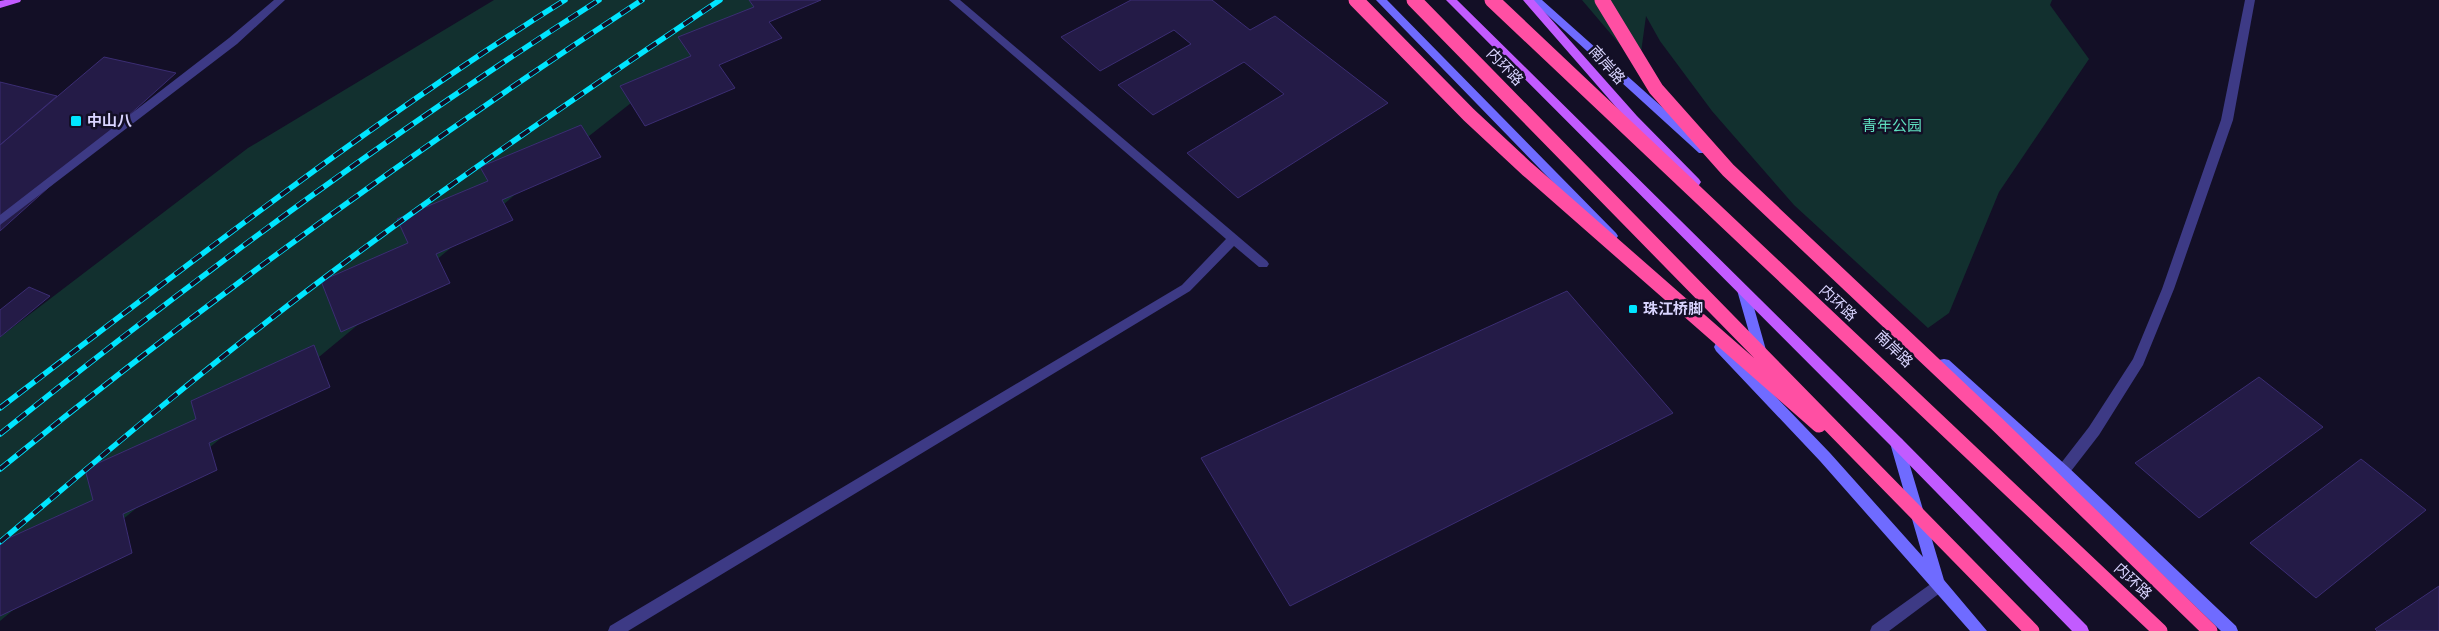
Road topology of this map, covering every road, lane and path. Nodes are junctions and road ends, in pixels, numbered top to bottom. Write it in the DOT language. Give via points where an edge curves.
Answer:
graph roads {
  1 [pos="16,0"];
  2 [pos="280,0"];
  3 [pos="954,0"];
  4 [pos="1356,0"];
  5 [pos="1381,0"];
  6 [pos="1414,0"];
  7 [pos="1451,0"];
  8 [pos="1492,0"];
  9 [pos="1528,0"];
  10 [pos="1536,0"];
  11 [pos="1602,0"];
  12 [pos="2251,1"];
  13 [pos="0,5"];
  14 [pos="0,221"];
  15 [pos="1233,239"];
  16 [pos="1263,264"];
  17 [pos="1743,290"];
  18 [pos="1776,405"];
  19 [pos="1898,444"];
  20 [pos="2063,471"];
  21 [pos="1895,490"];
  22 [pos="1939,585"];
  23 [pos="615,631"];
  24 [pos="1877,631"];
  25 [pos="1980,631"];
  26 [pos="2032,631"];
  27 [pos="2082,631"];
  28 [pos="2160,631"];
  29 [pos="2210,631"];
  30 [pos="2231,631"];
  1 -- 13 [label="main road"];
  2 -- 14 [label="street" via="233,41"];
  3 -- 15 [label="street"];
  4 -- 21 [label="highway, bridge" via="1527,169"];
  5 -- 18 [label="main road"];
  6 -- 21 [label="highway, 内环路, bridge"];
  7 -- 17 [label="main road"];
  8 -- 28 [label="highway, 内环路, bridge"];
  9 -- 28 [label="main road, 南岸路" via="1688,176 1852,330"];
  10 -- 20 [label="main road"];
  11 -- 29 [label="highway, bridge" via="1656,89 1728,170"];
  12 -- 20 [label="street" via="2227,120 2168,289 2138,361 2094,431"];
  15 -- 16 [label="street"];
  15 -- 23 [label="street" via="1186,288"];
  17 -- 18 [label="main road"];
  17 -- 19 [label="main road"];
  18 -- 22 [label="main road"];
  19 -- 22 [label="main road"];
  19 -- 27 [label="main road"];
  20 -- 30 [label="main road"];
  21 -- 26 [label="highway, 内环路, bridge"];
  22 -- 24 [label="street"];
  22 -- 25 [label="main road"];
}
